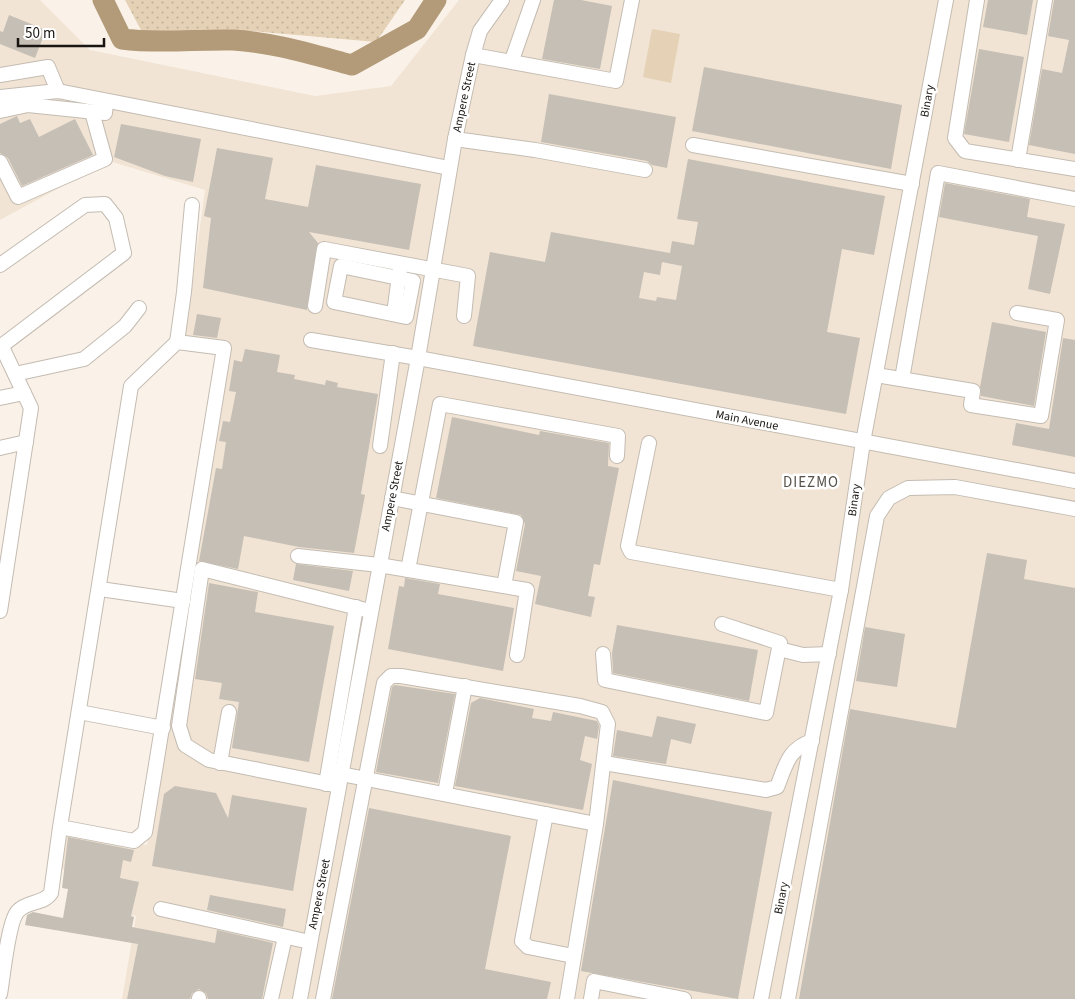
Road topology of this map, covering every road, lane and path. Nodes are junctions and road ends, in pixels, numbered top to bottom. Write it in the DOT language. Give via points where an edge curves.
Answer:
graph roads {
  1 [pos="502,0"];
  2 [pos="533,0"];
  3 [pos="632,0"];
  4 [pos="946,0"];
  5 [pos="977,0"];
  6 [pos="1045,0"];
  7 [pos="472,55"];
  8 [pos="512,60"];
  9 [pos="0,75"];
  10 [pos="58,91"];
  11 [pos="0,97"];
  12 [pos="106,102"];
  13 [pos="0,111"];
  14 [pos="92,112"];
  15 [pos="455,139"];
  16 [pos="693,145"];
  17 [pos="1018,160"];
  18 [pos="0,162"];
  19 [pos="449,168"];
  20 [pos="1075,169"];
  21 [pos="645,170"];
  22 [pos="912,184"];
  23 [pos="1075,199"];
  24 [pos="192,205"];
  25 [pos="0,265"];
  26 [pos="434,269"];
  27 [pos="400,271"];
  28 [pos="315,306"];
  29 [pos="139,308"];
  30 [pos="1017,313"];
  31 [pos="464,316"];
  32 [pos="311,340"];
  33 [pos="177,342"];
  34 [pos="1,347"];
  35 [pos="393,353"];
  36 [pos="418,358"];
  37 [pos="15,374"];
  38 [pos="876,375"];
  39 [pos="902,379"];
  40 [pos="24,393"];
  41 [pos="0,398"];
  42 [pos="26,442"];
  43 [pos="863,442"];
  44 [pos="650,443"];
  45 [pos="380,446"];
  46 [pos="0,448"];
  47 [pos="617,456"];
  48 [pos="1075,481"];
  49 [pos="392,498"];
  50 [pos="421,503"];
  51 [pos="1075,509"];
  52 [pos="298,556"];
  53 [pos="379,565"];
  54 [pos="408,570"];
  55 [pos="504,586"];
  56 [pos="100,589"];
  57 [pos="841,590"];
  58 [pos="184,601"];
  59 [pos="356,607"];
  60 [pos="0,611"];
  61 [pos="370,611"];
  62 [pos="722,624"];
  63 [pos="779,649"];
  64 [pos="603,654"];
  65 [pos="829,654"];
  66 [pos="517,655"];
  67 [pos="465,686"];
  68 [pos="79,712"];
  69 [pos="229,712"];
  70 [pos="163,728"];
  71 [pos="812,742"];
  72 [pos="220,763"];
  73 [pos="604,763"];
  74 [pos="366,779"];
  75 [pos="335,782"];
  76 [pos="445,793"];
  77 [pos="546,814"];
  78 [pos="596,824"];
  79 [pos="60,827"];
  80 [pos="161,909"];
  81 [pos="285,936"];
  82 [pos="310,942"];
  83 [pos="573,956"];
  84 [pos="0,994"];
  85 [pos="271,999"];
  86 [pos="300,999"];
  87 [pos="322,999"];
  88 [pos="567,999"];
  89 [pos="591,999"];
  90 [pos="684,999"];
  91 [pos="762,999"];
  92 [pos="788,999"];
  1 -- 7 [label="street, Ampere Street" via="480,31"];
  2 -- 8 [label="street"];
  3 -- 8 [label="street" via="616,81"];
  4 -- 22 [label="street, Binary"];
  5 -- 17 [label="street" via="955,138 965,151"];
  6 -- 17 [label="street"];
  7 -- 8 [label="street"];
  7 -- 15 [label="street, Ampere Street"];
  9 -- 10 [label="street" via="48,67"];
  10 -- 11 [label="street"];
  10 -- 12 [label="street"];
  12 -- 14 [label="street" via="104,113"];
  12 -- 19 [label="street"];
  13 -- 14 [label="street" via="28,104"];
  14 -- 18 [label="street" via="104,159 18,197"];
  15 -- 19 [label="street, Ampere Street"];
  15 -- 21 [label="street"];
  16 -- 22 [label="street"];
  17 -- 20 [label="street"];
  19 -- 26 [label="street, Ampere Street"];
  22 -- 38 [label="street, Binary"];
  23 -- 39 [label="street" via="938,173"];
  24 -- 33 [label="street"];
  25 -- 34 [label="street" via="85,205 105,204 116,218 124,253"];
  26 -- 27 [label="street"];
  26 -- 31 [label="street" via="468,276"];
  26 -- 36 [label="street, Ampere Street"];
  27 -- 27 [label="street" via="394,314 334,302 341,266"];
  27 -- 28 [label="street" via="324,249"];
  29 -- 37 [label="street" via="125,326 84,359"];
  30 -- 39 [label="street" via="1057,320 1041,416 971,405 973,391"];
  32 -- 35 [label="street, Main Avenue"];
  33 -- 56 [label="street" via="131,386"];
  33 -- 58 [label="street" via="224,348"];
  34 -- 37 [label="street"];
  35 -- 36 [label="street, Main Avenue"];
  35 -- 45 [label="street"];
  36 -- 43 [label="street, Main Avenue"];
  36 -- 49 [label="street, Ampere Street"];
  37 -- 40 [label="street"];
  38 -- 39 [label="street"];
  38 -- 43 [label="street, Binary"];
  40 -- 41 [label="street"];
  40 -- 42 [label="street" via="31,408"];
  42 -- 46 [label="street"];
  42 -- 60 [label="street"];
  43 -- 48 [label="street, Main Avenue"];
  43 -- 57 [label="street, Binary"];
  44 -- 57 [label="street" via="628,546 631,552"];
  47 -- 50 [label="street" via="618,436 440,404"];
  49 -- 50 [label="street"];
  49 -- 53 [label="street, Ampere Street"];
  50 -- 54 [label="street"];
  50 -- 55 [label="street" via="516,522"];
  51 -- 92 [label="street" via="955,487 908,488 890,498 877,516"];
  52 -- 53 [label="street"];
  53 -- 54 [label="street"];
  53 -- 61 [label="street, Ampere Street"];
  54 -- 55 [label="street"];
  55 -- 66 [label="street" via="527,590"];
  56 -- 58 [label="street"];
  56 -- 68 [label="street"];
  57 -- 65 [label="street, Binary"];
  58 -- 70 [label="street"];
  59 -- 61 [label="street"];
  59 -- 72 [label="street" via="202,569 179,726 185,745"];
  59 -- 75 [label="street"];
  61 -- 75 [label="street, Ampere Street"];
  62 -- 63 [label="street" via="780,643"];
  63 -- 64 [label="street" via="766,713 605,680"];
  63 -- 65 [label="street" via="803,655"];
  65 -- 71 [label="street, Binary"];
  67 -- 73 [label="street" via="602,712 608,724"];
  67 -- 74 [label="street" via="391,676 384,683"];
  67 -- 76 [label="street"];
  68 -- 70 [label="street"];
  68 -- 79 [label="street"];
  69 -- 72 [label="street"];
  70 -- 79 [label="street" via="145,832 134,842"];
  71 -- 73 [label="street" via="799,746 790,755 777,787 766,790"];
  71 -- 91 [label="street, Binary"];
  72 -- 75 [label="street"];
  73 -- 78 [label="street"];
  74 -- 75 [label="street"];
  74 -- 76 [label="street"];
  74 -- 87 [label="street"];
  75 -- 82 [label="street, Ampere Street"];
  76 -- 77 [label="street"];
  77 -- 78 [label="street"];
  77 -- 83 [label="street" via="522,941 528,947"];
  78 -- 83 [label="street"];
  79 -- 84 [label="street" via="51,892 46,899 23,907 13,918"];
  80 -- 81 [label="street"];
  81 -- 82 [label="street"];
  81 -- 85 [label="street"];
  82 -- 86 [label="street, Ampere Street"];
  83 -- 88 [label="street"];
  89 -- 90 [label="street" via="594,981"];
}
